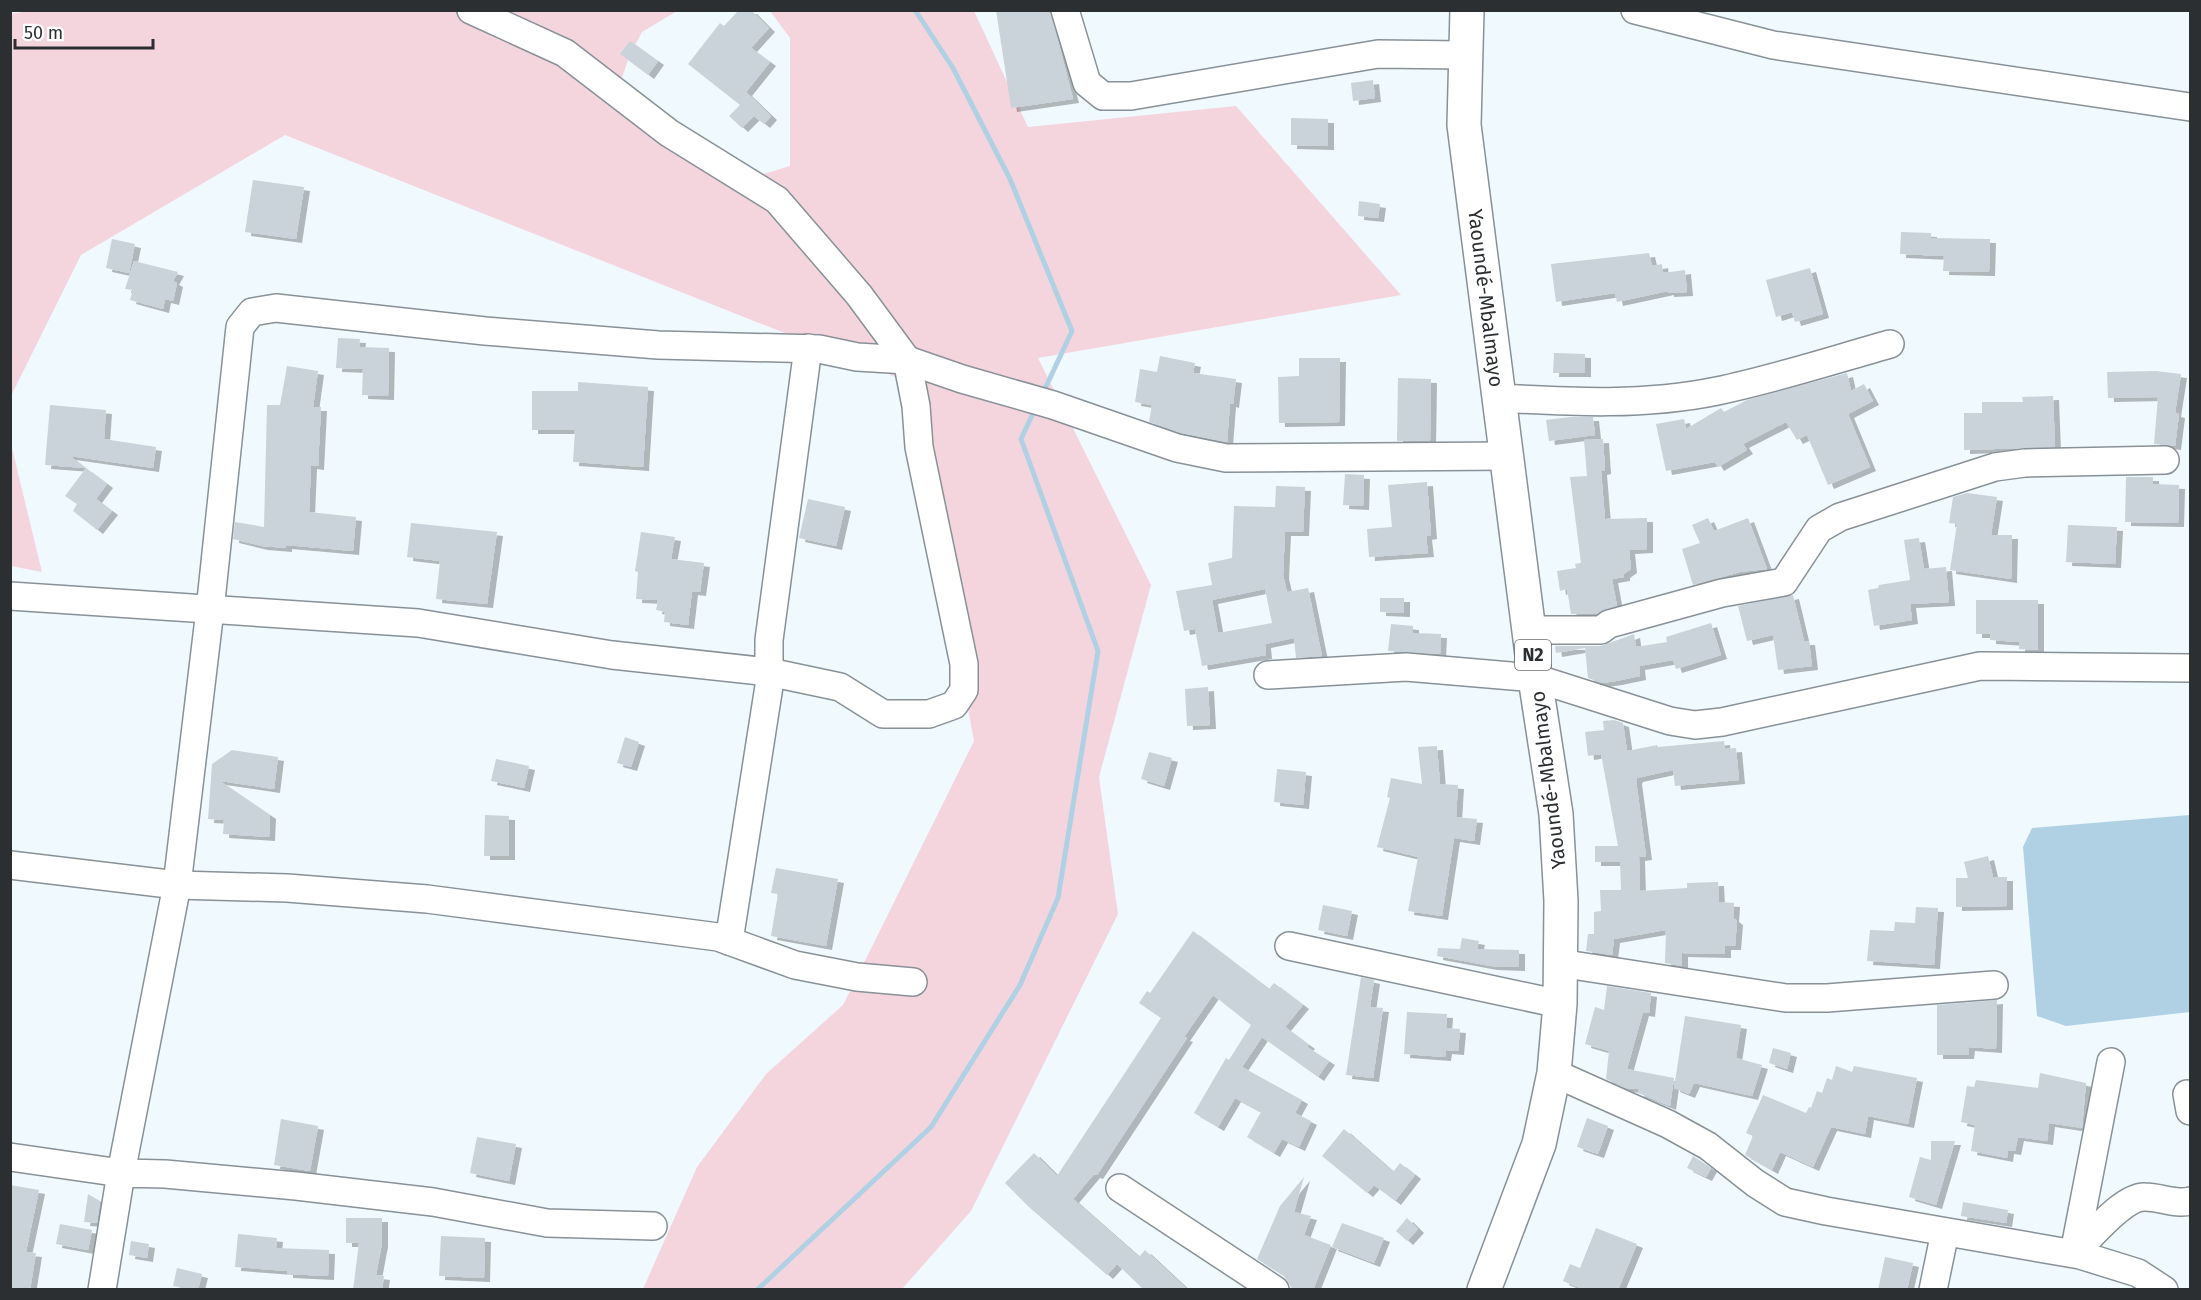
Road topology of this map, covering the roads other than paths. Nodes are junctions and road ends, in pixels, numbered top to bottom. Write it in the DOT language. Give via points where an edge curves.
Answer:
graph roads {
  1 [pos="471,10"];
  2 [pos="1065,10"];
  3 [pos="1467,10"];
  4 [pos="1635,10"];
  5 [pos="1464,55"];
  6 [pos="2190,106"];
  7 [pos="1890,344"];
  8 [pos="808,348"];
  9 [pos="907,360"];
  10 [pos="1498,398"];
  11 [pos="1508,456"];
  12 [pos="2165,460"];
  13 [pos="10,596"];
  14 [pos="210,610"];
  15 [pos="1530,630"];
  16 [pos="2190,668"];
  17 [pos="769,672"];
  18 [pos="1268,675"];
  19 [pos="1535,678"];
  20 [pos="10,865"];
  21 [pos="177,885"];
  22 [pos="729,941"];
  23 [pos="1289,946"];
  24 [pos="1559,963"];
  25 [pos="913,982"];
  26 [pos="1994,985"];
  27 [pos="1560,1004"];
  28 [pos="2111,1062"];
  29 [pos="1554,1073"];
  30 [pos="10,1157"];
  31 [pos="121,1173"];
  32 [pos="1120,1188"];
  33 [pos="2190,1201"];
  34 [pos="653,1226"];
  35 [pos="1946,1232"];
  36 [pos="2074,1253"];
  37 [pos="2107,1263"];
  38 [pos="102,1290"];
  39 [pos="1275,1290"];
  40 [pos="1484,1290"];
  41 [pos="1933,1290"];
  42 [pos="2112,1290"];
  43 [pos="2164,1290"];
  1 -- 9 [label="street" via="565,52 669,133 777,200 859,295"];
  2 -- 5 [label="street" via="1087,83 1103,96 1131,96 1378,54"];
  3 -- 5 [label="highway, Yaoundé-Mbalmayo / N2"];
  4 -- 6 [label="street" via="1773,45"];
  5 -- 10 [label="highway, Yaoundé-Mbalmayo / N2" via="1464,125"];
  7 -- 10 [label="street" via="1717,391 1594,403"];
  8 -- 9 [label="street" via="857,357"];
  8 -- 14 [label="street" via="658,345 276,308 252,312 240,327"];
  8 -- 17 [label="street" via="769,640"];
  9 -- 11 [label="street" via="1177,448 1226,458"];
  9 -- 17 [label="street" via="919,447 964,664 964,690 954,705 929,714 883,714 840,687"];
  10 -- 11 [label="highway, Yaoundé-Mbalmayo / N2"];
  11 -- 15 [label="highway, Yaoundé-Mbalmayo / N2"];
  12 -- 15 [label="street" via="1995,467 1840,517 1819,529 1784,582 1722,593 1609,624 1601,630"];
  13 -- 14 [label="street"];
  14 -- 17 [label="street" via="418,623 612,654"];
  14 -- 21 [label="street"];
  15 -- 19 [label="highway, Yaoundé-Mbalmayo / N2"];
  16 -- 19 [label="street" via="1980,666 1695,725 1638,712"];
  17 -- 22 [label="street"];
  18 -- 19 [label="street" via="1406,667"];
  19 -- 24 [label="highway, Yaoundé-Mbalmayo / N2" via="1556,814 1561,901"];
  20 -- 21 [label="street"];
  21 -- 22 [label="street" via="287,888 427,899"];
  21 -- 31 [label="street"];
  22 -- 25 [label="street" via="795,964 857,977"];
  23 -- 27 [label="street"];
  24 -- 26 [label="street" via="1786,998"];
  24 -- 27 [label="highway, Yaoundé-Mbalmayo / N2"];
  27 -- 29 [label="highway, Yaoundé-Mbalmayo / N2"];
  28 -- 36 [label="street"];
  29 -- 35 [label="street" via="1708,1146 1785,1202"];
  29 -- 40 [label="highway, Yaoundé-Mbalmayo / N2" via="1539,1144"];
  30 -- 31 [label="street"];
  31 -- 34 [label="street" via="296,1186 433,1202 547,1223"];
  31 -- 38 [label="street"];
  32 -- 39 [label="street"];
  33 -- 36 [label="street" via="2142,1196 2120,1207"];
  35 -- 36 [label="street"];
  35 -- 41 [label="street"];
  36 -- 37 [label="street"];
  37 -- 42 [label="street"];
  37 -- 43 [label="street" via="2138,1273"];
}
